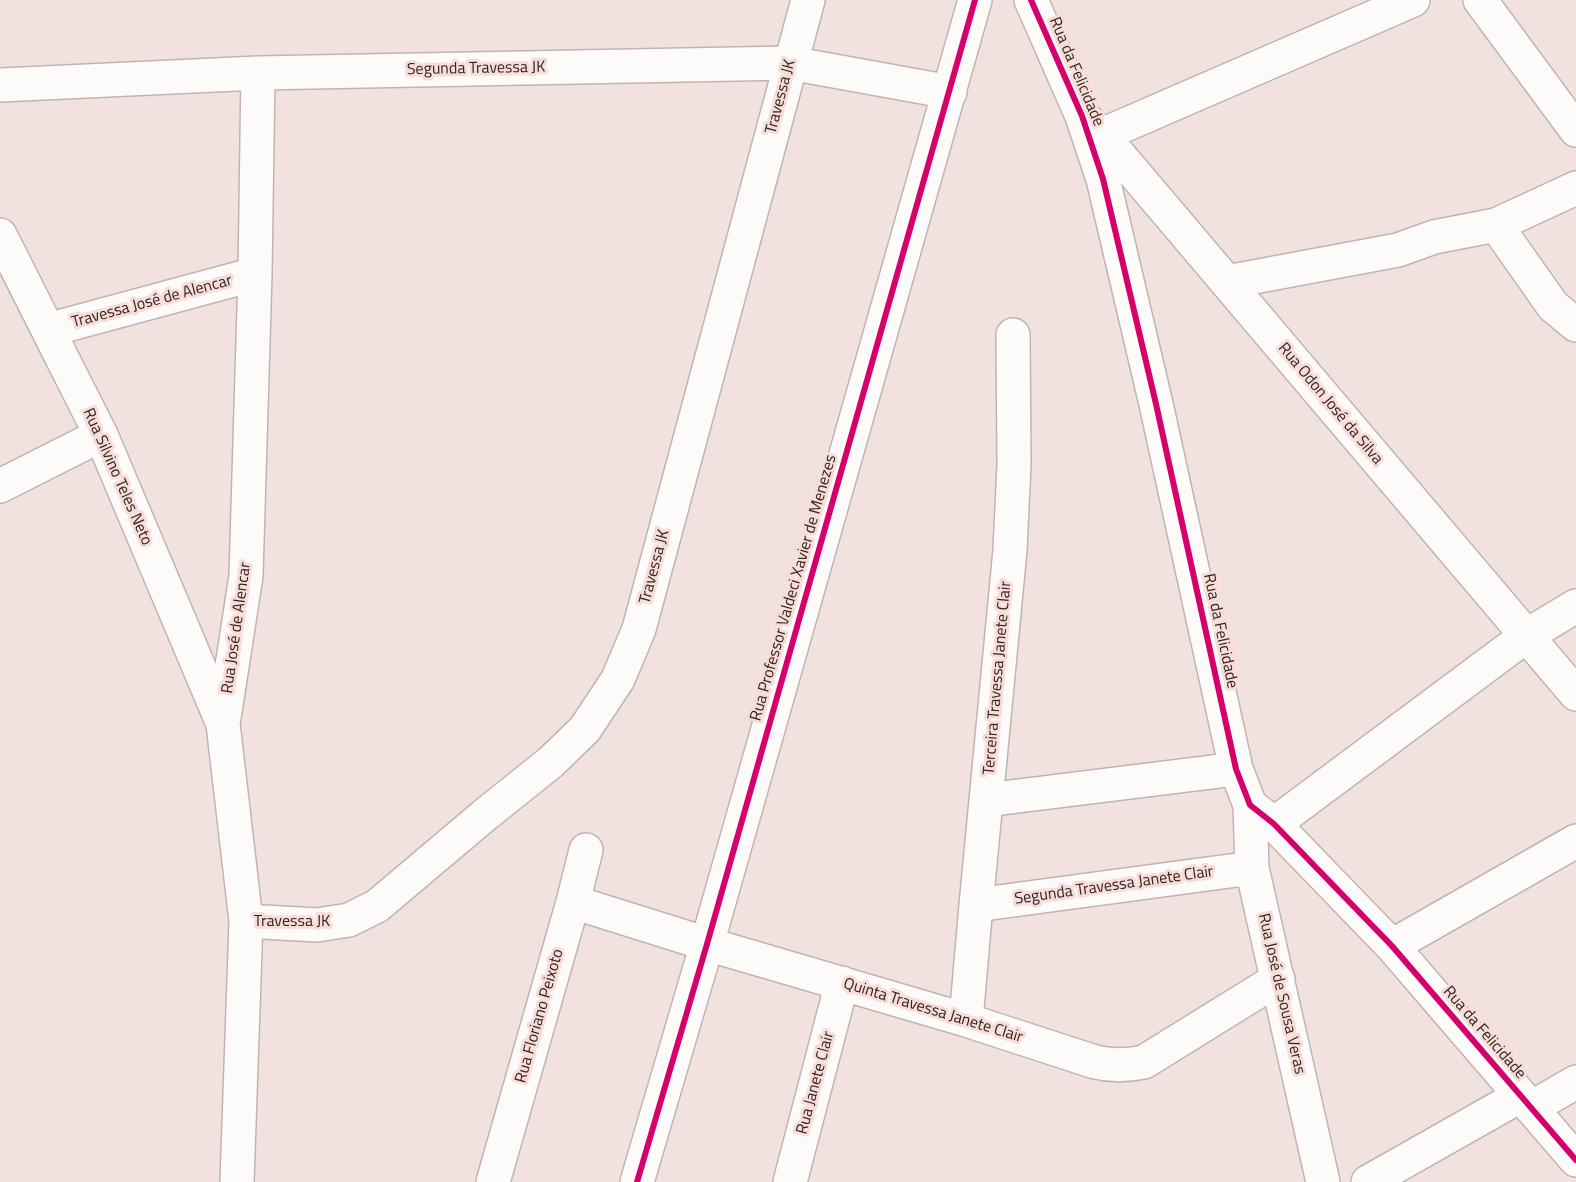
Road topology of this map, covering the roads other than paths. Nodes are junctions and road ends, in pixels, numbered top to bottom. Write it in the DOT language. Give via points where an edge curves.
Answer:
graph roads {
  1 [pos="808,0"];
  2 [pos="975,0"];
  3 [pos="1031,0"];
  4 [pos="1413,0"];
  5 [pos="1480,0"];
  6 [pos="790,63"];
  7 [pos="258,73"];
  8 [pos="0,85"];
  9 [pos="950,92"];
  10 [pos="1092,125"];
  11 [pos="1576,130"];
  12 [pos="1576,188"];
  13 [pos="1496,225"];
  14 [pos="0,235"];
  15 [pos="255,274"];
  16 [pos="1227,282"];
  17 [pos="1576,325"];
  18 [pos="48,330"];
  19 [pos="1013,335"];
  20 [pos="100,435"];
  21 [pos="0,486"];
  22 [pos="1576,606"];
  23 [pos="1526,636"];
  24 [pos="1576,694"];
  25 [pos="223,724"];
  26 [pos="1236,769"];
  27 [pos="986,800"];
  28 [pos="1262,815"];
  29 [pos="1576,841"];
  30 [pos="586,850"];
  31 [pos="1252,868"];
  32 [pos="573,902"];
  33 [pos="976,905"];
  34 [pos="246,921"];
  35 [pos="707,944"];
  36 [pos="1392,946"];
  37 [pos="1278,979"];
  38 [pos="842,983"];
  39 [pos="966,1020"];
  40 [pos="1576,1082"];
  41 [pos="1526,1102"];
  42 [pos="1576,1160"];
  43 [pos="237,1182"];
  44 [pos="493,1182"];
  45 [pos="637,1182"];
  46 [pos="790,1182"];
  47 [pos="1323,1182"];
  48 [pos="1368,1182"];
  1 -- 6 [label="street, Travessa JK"];
  2 -- 9 [label="street, Rua Professor Valdeci Xavier de Menezes"];
  3 -- 10 [label="street, Rua da Felicidade"];
  4 -- 10 [label="street"];
  5 -- 11 [label="street"];
  6 -- 7 [label="street, Segunda Travessa JK"];
  6 -- 9 [label="street, Segunda Travessa JK"];
  6 -- 34 [label="street, Travessa JK" via="639,628 618,679 585,729 551,762 377,906 350,920 317,924"];
  7 -- 8 [label="street, Segunda Travessa JK"];
  7 -- 15 [label="street, Rua José de Alencar"];
  9 -- 35 [label="street, Rua Professor Valdeci Xavier de Menezes"];
  10 -- 16 [label="street, Rua Odon José da Silva"];
  10 -- 26 [label="street, Rua da Felicidade"];
  12 -- 13 [label="street"];
  13 -- 16 [label="street" via="1434,237 1398,250"];
  13 -- 17 [label="street" via="1553,306"];
  14 -- 18 [label="street, Rua Silvino Teles Neto"];
  15 -- 18 [label="street, Travessa José de Alencar"];
  15 -- 25 [label="street, Rua José de Alencar" via="246,576"];
  16 -- 23 [label="street, Rua Odon José da Silva"];
  18 -- 20 [label="street, Rua Silvino Teles Neto"];
  19 -- 27 [label="street, Terceira Travessa Janete Clair" via="1010,550"];
  20 -- 21 [label="street"];
  20 -- 25 [label="street, Rua Silvino Teles Neto"];
  22 -- 23 [label="street"];
  23 -- 24 [label="street, Rua Odon José da Silva"];
  23 -- 28 [label="street"];
  25 -- 34 [label="street, Rua José de Alencar"];
  26 -- 27 [label="street"];
  26 -- 28 [label="street, Rua da Felicidade"];
  27 -- 33 [label="street, Terceira Travessa Janete Clair"];
  28 -- 31 [label="street, Rua José de Sousa Veras"];
  28 -- 36 [label="street, Rua da Felicidade"];
  29 -- 36 [label="street"];
  30 -- 32 [label="street, Rua Floriano Peixoto"];
  31 -- 33 [label="street, Segunda Travessa Janete Clair"];
  31 -- 37 [label="street, Rua José de Sousa Veras"];
  32 -- 35 [label="street, Quinta Travessa Janete Clair"];
  32 -- 44 [label="street, Rua Floriano Peixoto"];
  33 -- 39 [label="street, Terceira Travessa Janete Clair"];
  34 -- 43 [label="street, Rua José de Alencar"];
  35 -- 38 [label="street, Quinta Travessa Janete Clair"];
  35 -- 45 [label="street, Rua Professor Valdeci Xavier de Menezes"];
  36 -- 41 [label="street, Rua da Felicidade"];
  37 -- 39 [label="street, Quinta Travessa Janete Clair" via="1144,1062 1126,1066 1095,1062"];
  37 -- 47 [label="street, Rua José de Sousa Veras"];
  38 -- 39 [label="street, Quinta Travessa Janete Clair"];
  38 -- 46 [label="street, Rua Janete Clair"];
  40 -- 41 [label="street"];
  41 -- 42 [label="street, Rua da Felicidade"];
  41 -- 48 [label="street"];
}
